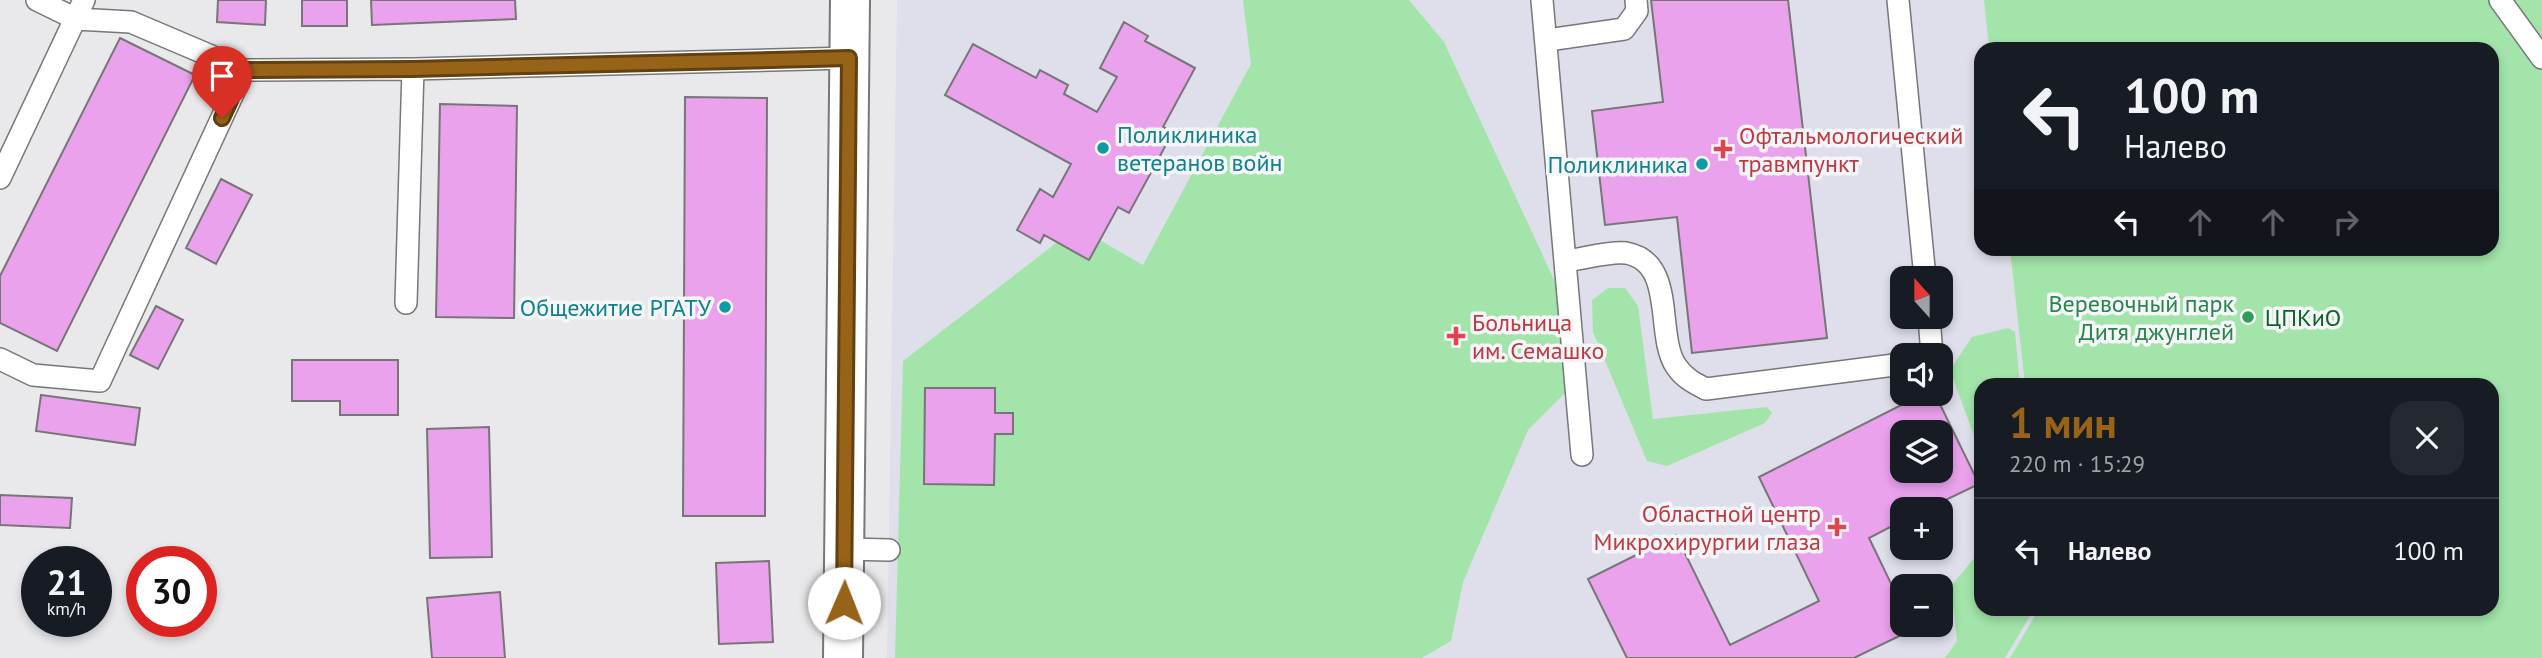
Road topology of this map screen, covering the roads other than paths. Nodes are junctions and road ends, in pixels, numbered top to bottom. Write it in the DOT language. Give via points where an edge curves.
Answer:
graph roads {
  1 [pos="37,0"];
  2 [pos="850,0"];
  3 [pos="1542,0"];
  4 [pos="1636,0"];
  5 [pos="1898,0"];
  6 [pos="2500,0"];
  7 [pos="80,9"];
  8 [pos="1548,40"];
  9 [pos="849,58"];
  10 [pos="2542,58"];
  11 [pos="412,69"];
  12 [pos="244,70"];
  13 [pos="0,178"];
  14 [pos="1566,261"];
  15 [pos="1924,266"];
  16 [pos="406,303"];
  17 [pos="0,359"];
  18 [pos="1890,366"];
  19 [pos="1582,455"];
  20 [pos="846,549"];
  21 [pos="889,550"];
  22 [pos="843,658"];
  1 -- 7 [label="lane"];
  2 -- 9 [label="street"];
  3 -- 8 [label="lane"];
  4 -- 8 [label="lane" via="1637,11 1624,29"];
  5 -- 15 [label="lane"];
  6 -- 10 [label="lane"];
  7 -- 12 [label="lane" via="131,22"];
  7 -- 13 [label="lane"];
  8 -- 14 [label="lane"];
  9 -- 11 [label="lane"];
  9 -- 20 [label="street"];
  11 -- 12 [label="lane"];
  11 -- 16 [label="lane"];
  12 -- 17 [label="lane" via="100,381 33,375"];
  14 -- 18 [label="lane" via="1626,253 1646,263 1657,275 1674,364 1688,380 1706,389"];
  14 -- 19 [label="lane"];
  20 -- 21 [label="lane"];
  20 -- 22 [label="street"];
}
